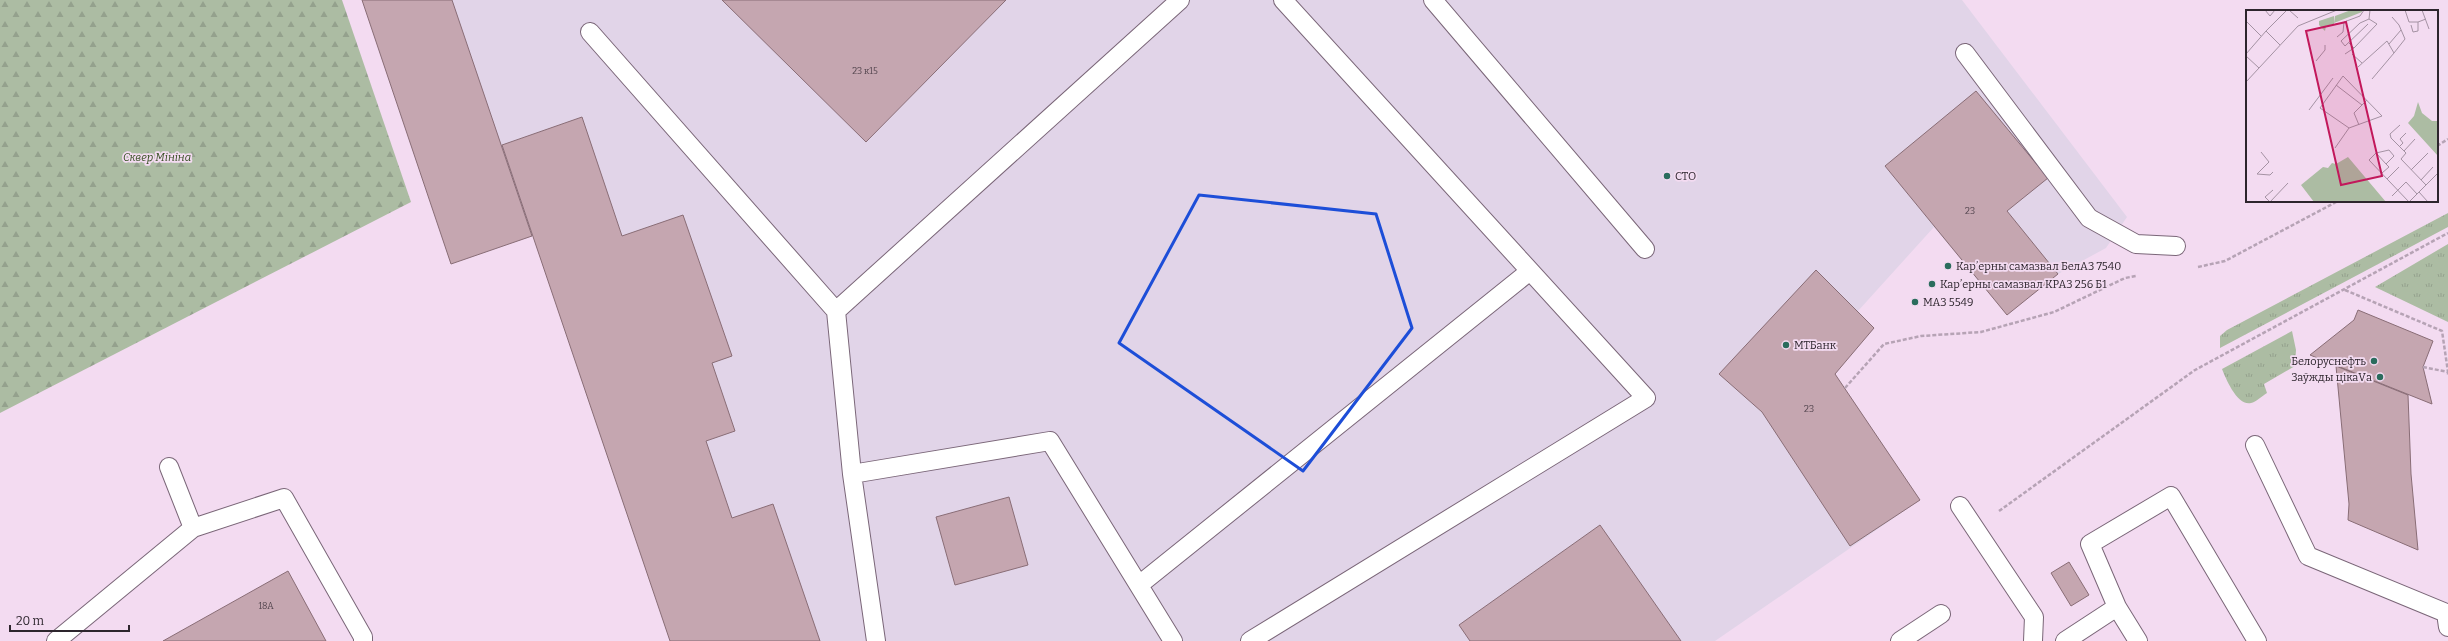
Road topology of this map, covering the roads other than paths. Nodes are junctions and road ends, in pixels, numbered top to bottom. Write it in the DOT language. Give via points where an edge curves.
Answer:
graph roads {
  1 [pos="1180,0"];
  2 [pos="1283,0"];
  3 [pos="1433,0"];
  4 [pos="590,32"];
  5 [pos="1965,53"];
  6 [pos="2176,246"];
  7 [pos="1645,249"];
  8 [pos="1530,271"];
  9 [pos="836,311"];
  10 [pos="2256,445"];
  11 [pos="169,467"];
  12 [pos="852,474"];
  13 [pos="1960,506"];
  14 [pos="193,528"];
  15 [pos="1139,585"];
  16 [pos="2117,607"];
  17 [pos="1941,614"];
  18 [pos="2448,627"];
  19 [pos="361,640"];
  20 [pos="56,641"];
  21 [pos="876,641"];
  22 [pos="1173,641"];
  23 [pos="1250,641"];
  24 [pos="1900,641"];
  25 [pos="2033,641"];
  26 [pos="2065,641"];
  27 [pos="2138,641"];
  28 [pos="2257,641"];
  1 -- 9 [label="lane"];
  2 -- 8 [label="lane"];
  3 -- 7 [label="lane"];
  4 -- 9 [label="lane"];
  5 -- 6 [label="lane" via="2089,218 2136,244"];
  8 -- 15 [label="lane"];
  8 -- 23 [label="lane" via="1646,398"];
  9 -- 12 [label="lane"];
  10 -- 18 [label="lane" via="2308,556 2446,613"];
  11 -- 14 [label="lane"];
  12 -- 15 [label="lane" via="1050,440"];
  12 -- 21 [label="lane"];
  13 -- 25 [label="lane" via="2034,617"];
  14 -- 19 [label="lane" via="284,498"];
  14 -- 20 [label="lane"];
  15 -- 22 [label="lane"];
  16 -- 26 [label="lane"];
  16 -- 27 [label="lane"];
  16 -- 28 [label="lane" via="2090,544 2171,496"];
  17 -- 24 [label="lane"];
}
